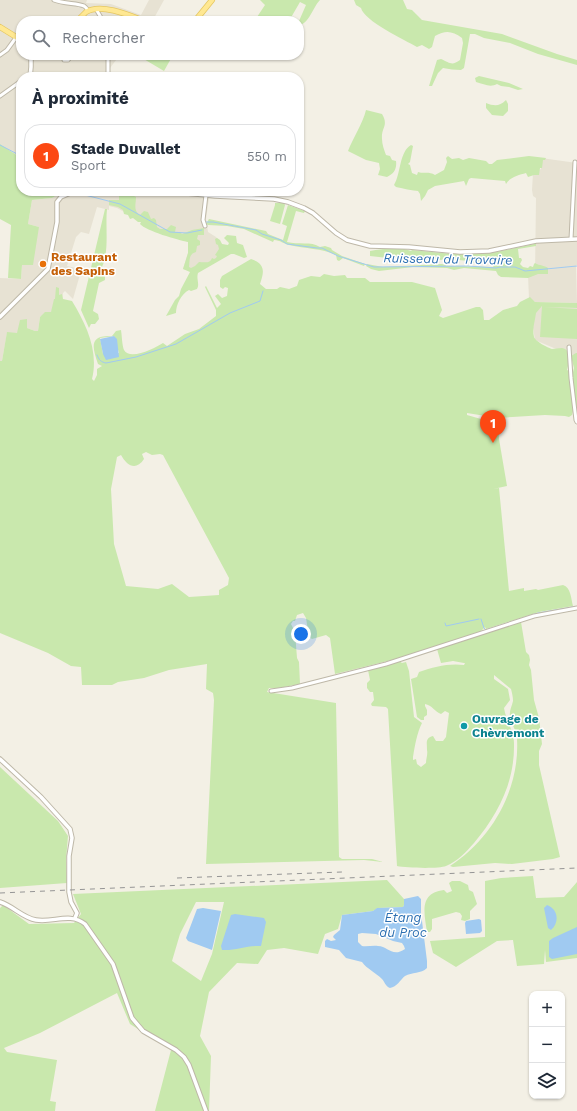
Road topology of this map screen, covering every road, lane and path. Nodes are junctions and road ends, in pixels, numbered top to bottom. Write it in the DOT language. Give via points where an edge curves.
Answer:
graph roads {
  1 [pos="54,0"];
  2 [pos="212,0"];
  3 [pos="96,9"];
  4 [pos="88,11"];
  5 [pos="82,16"];
  6 [pos="100,16"];
  7 [pos="129,16"];
  8 [pos="199,16"];
  9 [pos="0,28"];
  10 [pos="14,39"];
  11 [pos="16,39"];
  12 [pos="0,54"];
  13 [pos="31,60"];
  14 [pos="64,60"];
  15 [pos="68,60"];
  16 [pos="108,60"];
  17 [pos="31,72"];
  18 [pos="108,72"];
  19 [pos="16,85"];
  20 [pos="0,96"];
  21 [pos="575,162"];
  22 [pos="63,196"];
  23 [pos="204,196"];
  24 [pos="220,196"];
  25 [pos="205,226"];
  26 [pos="571,239"];
  27 [pos="577,239"];
  28 [pos="0,317"];
  29 [pos="569,347"];
  30 [pos="577,422"];
  31 [pos="577,608"];
  32 [pos="271,690"];
  33 [pos="0,759"];
  34 [pos="0,902"];
  35 [pos="75,918"];
  36 [pos="206,1111"];
  1 -- 4 [label="street" via="83,6"];
  2 -- 8 [label="main road"];
  3 -- 4 [label="main road"];
  3 -- 6 [label="street"];
  3 -- 7 [label="main road" via="112,10"];
  4 -- 5 [label="main road"];
  9 -- 10 [label="main road"];
  9 -- 11 [label="main road"];
  10 -- 12 [label="street" via="7,50"];
  13 -- 17 [label="street"];
  14 -- 15 [label="street"];
  16 -- 18 [label="street"];
  19 -- 20 [label="street"];
  21 -- 26 [label="street"];
  22 -- 28 [label="street" via="57,202 57,222 48,269"];
  23 -- 25 [label="street"];
  24 -- 26 [label="street" via="274,199 295,204 313,214 341,236 354,243 370,246 460,252 489,251 538,241"];
  26 -- 27 [label="street"];
  29 -- 30 [label="street"];
  31 -- 32 [label="street" via="534,616 386,664 292,688"];
  33 -- 35 [label="street" via="68,826 72,838 69,894 77,913"];
  34 -- 35 [label="street" via="34,919"];
  35 -- 36 [label="street" via="88,927 112,961 134,1021 143,1031 184,1057"];
}
